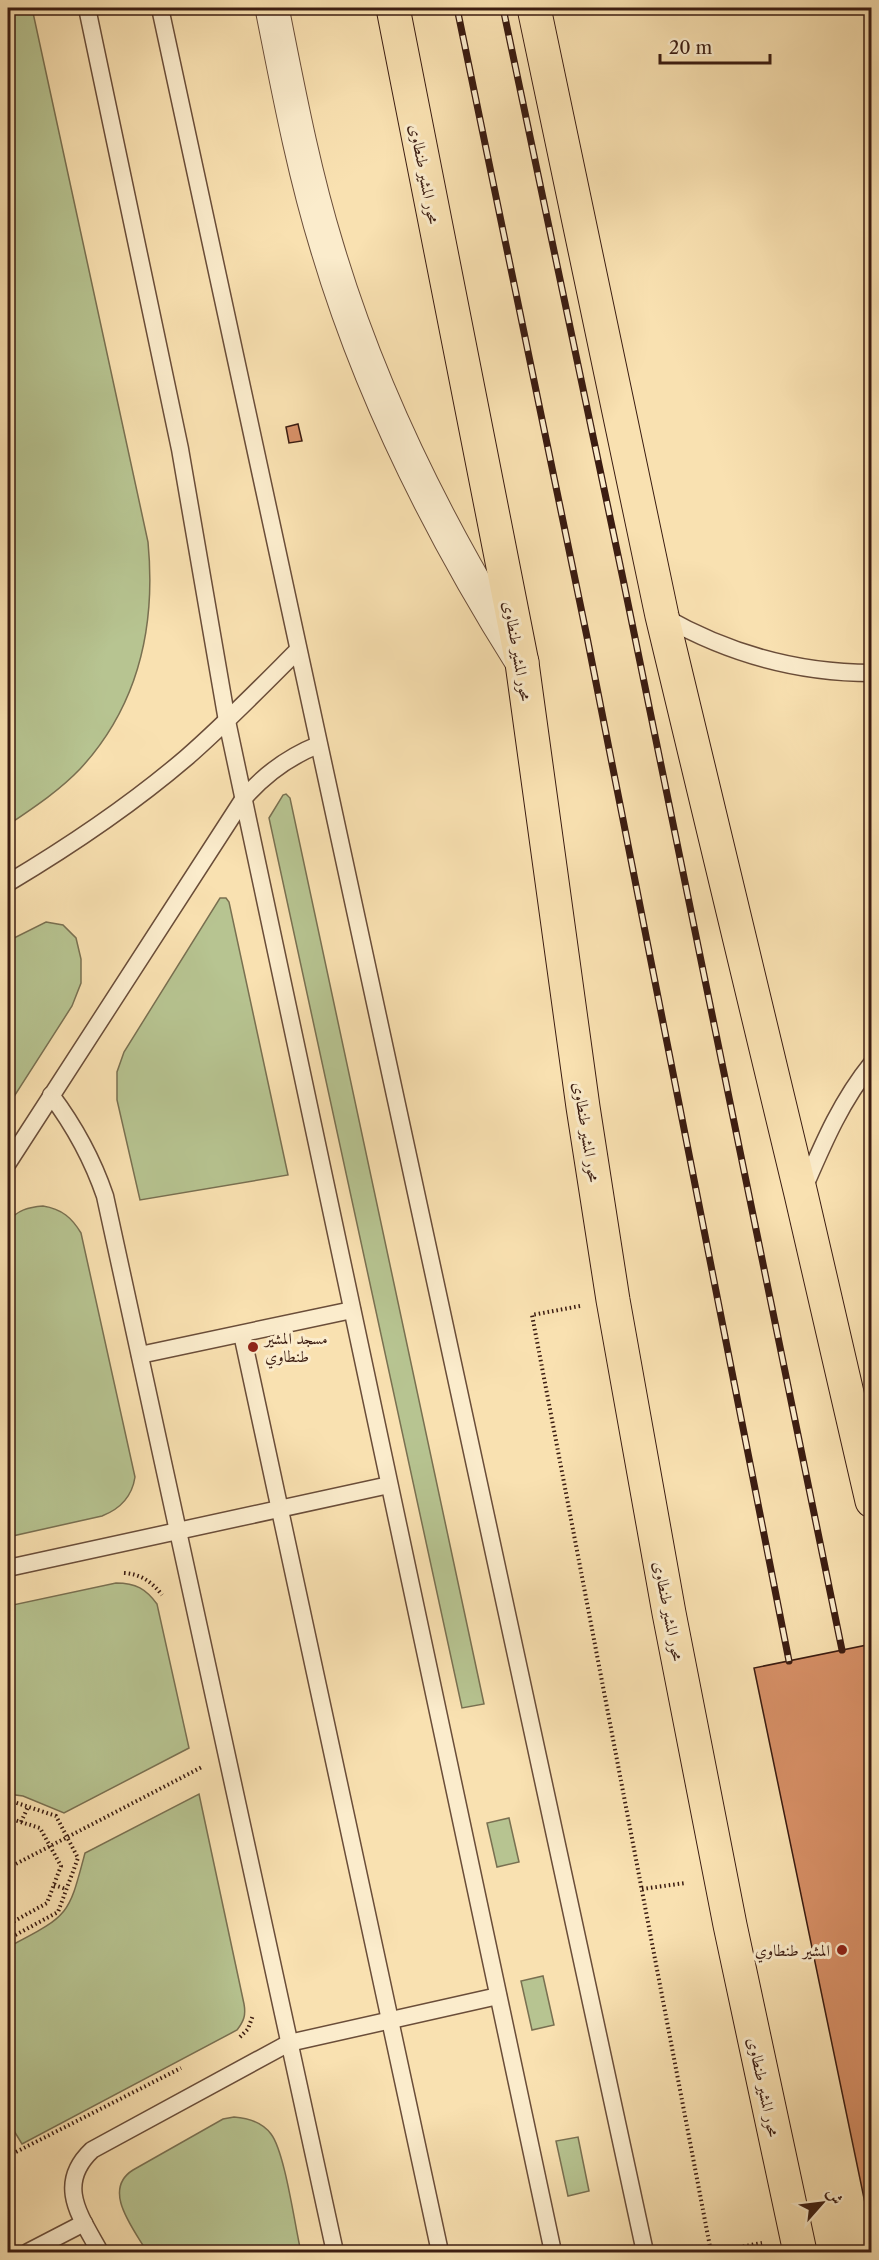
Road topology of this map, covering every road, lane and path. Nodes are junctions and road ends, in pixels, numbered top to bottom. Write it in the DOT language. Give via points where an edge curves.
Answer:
graph roads {
  1 [pos="87,8"];
  2 [pos="160,8"];
  3 [pos="272,8"];
  4 [pos="393,8"];
  5 [pos="534,8"];
  6 [pos="662,616"];
  7 [pos="298,650"];
  8 [pos="522,663"];
  9 [pos="872,673"];
  10 [pos="227,721"];
  11 [pos="318,745"];
  12 [pos="244,798"];
  13 [pos="8,883"];
  14 [pos="872,1063"];
  15 [pos="51,1095"];
  16 [pos="8,1163"];
  17 [pos="801,1194"];
  18 [pos="613,1300"];
  19 [pos="352,1310"];
  20 [pos="242,1334"];
  21 [pos="140,1355"];
  22 [pos="861,1405"];
  23 [pos="389,1485"];
  24 [pos="872,1501"];
  25 [pos="280,1509"];
  26 [pos="178,1530"];
  27 [pos="8,1568"];
  28 [pos="119,1572"];
  29 [pos="164,1600"];
  30 [pos="227,1755"];
  31 [pos="200,1756"];
  32 [pos="202,1767"];
  33 [pos="8,1800"];
  34 [pos="28,1807"];
  35 [pos="8,1818"];
  36 [pos="21,1822"];
  37 [pos="67,1838"];
  38 [pos="50,1846"];
  39 [pos="8,1868"];
  40 [pos="721,1878"];
  41 [pos="54,1885"];
  42 [pos="66,1888"];
  43 [pos="642,1889"];
  44 [pos="8,1922"];
  45 [pos="8,1939"];
  46 [pos="498,1996"];
  47 [pos="254,2012"];
  48 [pos="390,2020"];
  49 [pos="234,2040"];
  50 [pos="289,2043"];
  51 [pos="186,2065"];
  52 [pos="8,2156"];
  53 [pos="84,2223"];
  54 [pos="798,2245"];
  55 [pos="28,2253"];
  56 [pos="100,2253"];
  57 [pos="335,2253"];
  58 [pos="440,2253"];
  59 [pos="553,2253"];
  60 [pos="645,2253"];
  61 [pos="712,2253"];
  1 -- 10 [label="lane" via="180,449"];
  2 -- 7 [label="lane"];
  3 -- 8 [label="street" via="318,216 374,382 443,531"];
  4 -- 8 [label="highway, محور المشير طنطاوى"];
  5 -- 6 [label="highway"];
  6 -- 9 [label="lane" via="703,638 766,661 803,669"];
  6 -- 17 [label="highway"];
  7 -- 10 [label="lane"];
  7 -- 11 [label="lane"];
  8 -- 18 [label="highway, محور المشير طنطاوى"];
  10 -- 12 [label="lane"];
  10 -- 13 [label="lane" via="142,793"];
  11 -- 12 [label="lane" via="277,766"];
  11 -- 60 [label="lane"];
  12 -- 15 [label="lane"];
  12 -- 19 [label="lane"];
  14 -- 17 [label="lane" via="843,1103"];
  15 -- 16 [label="lane"];
  15 -- 21 [label="lane" via="96,1169"];
  17 -- 22 [label="highway"];
  18 -- 40 [label="highway, محور المشير طنطاوى"];
  18 -- 43 [label="path" via="532,1315"];
  19 -- 20 [label="lane"];
  19 -- 23 [label="lane"];
  20 -- 21 [label="lane"];
  20 -- 25 [label="lane"];
  21 -- 26 [label="lane"];
  22 -- 24 [label="highway"];
  23 -- 25 [label="lane"];
  23 -- 46 [label="lane"];
  25 -- 26 [label="lane"];
  25 -- 48 [label="lane"];
  26 -- 27 [label="lane"];
  26 -- 30 [label="lane"];
  28 -- 29 [label="path" via="144,1577"];
  30 -- 32 [label="path"];
  30 -- 50 [label="lane"];
  31 -- 32 [label="path"];
  32 -- 37 [label="path"];
  33 -- 34 [label="path"];
  34 -- 36 [label="path"];
  34 -- 37 [label="path" via="56,1816"];
  35 -- 36 [label="path"];
  36 -- 38 [label="path" via="40,1828"];
  37 -- 38 [label="path"];
  37 -- 42 [label="path" via="78,1858"];
  38 -- 39 [label="path"];
  38 -- 41 [label="path" via="61,1866"];
  40 -- 43 [label="path"];
  40 -- 54 [label="highway, محور المشير طنطاوى"];
  41 -- 42 [label="path"];
  41 -- 44 [label="path" via="47,1903"];
  42 -- 45 [label="path" via="58,1912"];
  43 -- 61 [label="path"];
  46 -- 48 [label="lane"];
  46 -- 59 [label="lane"];
  47 -- 49 [label="path" via="248,2029"];
  48 -- 50 [label="lane"];
  48 -- 58 [label="lane"];
  50 -- 53 [label="lane" via="92,2150 74,2179 74,2202"];
  50 -- 57 [label="lane"];
  51 -- 52 [label="path"];
  53 -- 55 [label="lane"];
  53 -- 56 [label="lane"];
  54 -- 61 [label="path"];
}
